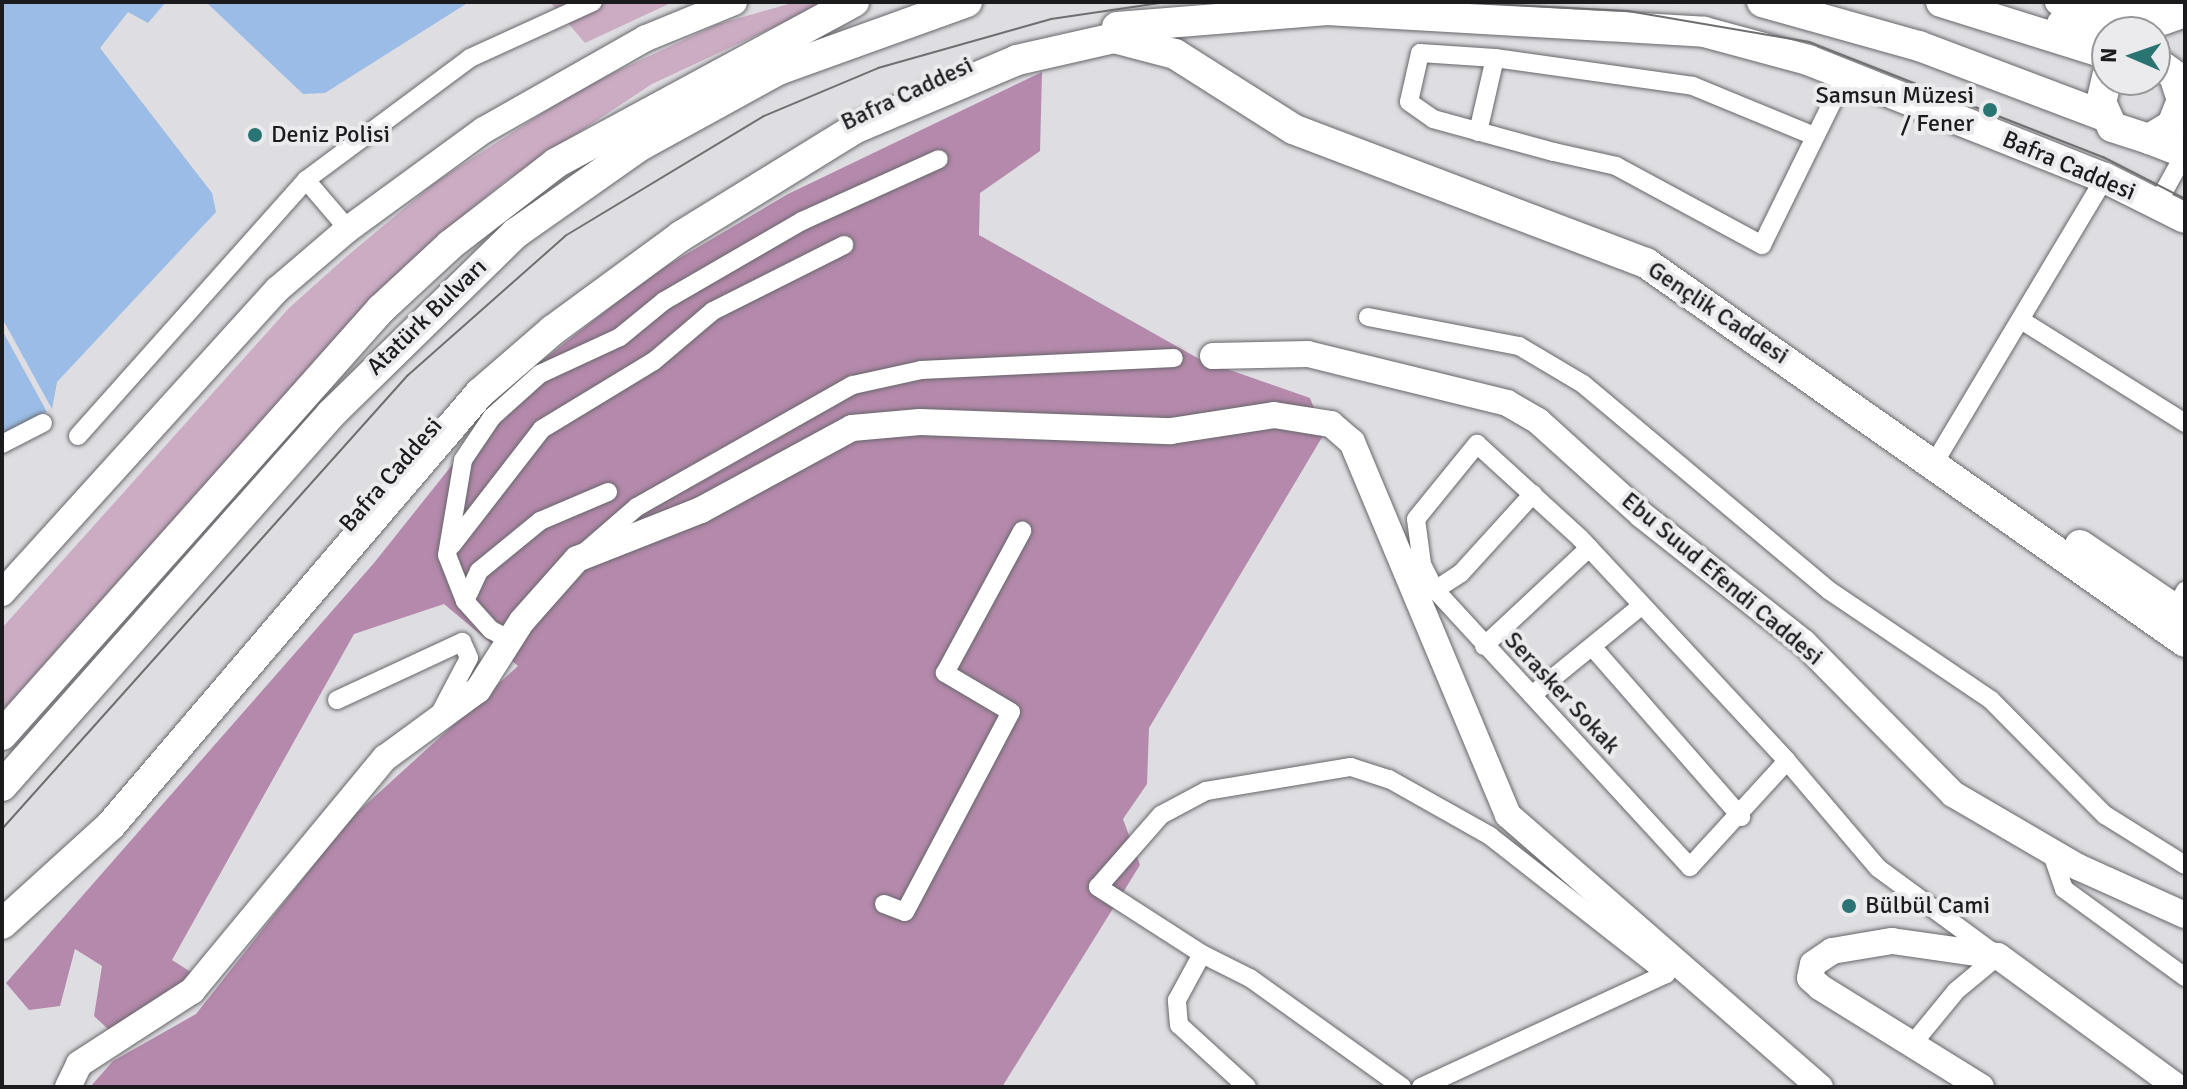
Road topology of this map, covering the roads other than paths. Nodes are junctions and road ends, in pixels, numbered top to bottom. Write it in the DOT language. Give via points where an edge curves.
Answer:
graph roads {
  1 [pos="593,2"];
  2 [pos="854,2"];
  3 [pos="967,2"];
  4 [pos="1762,2"];
  5 [pos="1941,2"];
  6 [pos="1957,2"];
  7 [pos="2058,2"];
  8 [pos="2167,2"];
  9 [pos="738,4"];
  10 [pos="2185,15"];
  11 [pos="1168,26"];
  12 [pos="2091,28"];
  13 [pos="1114,38"];
  14 [pos="2091,49"];
  15 [pos="1495,58"];
  16 [pos="1846,74"];
  17 [pos="2173,76"];
  18 [pos="2106,96"];
  19 [pos="2104,116"];
  20 [pos="1478,132"];
  21 [pos="1812,135"];
  22 [pos="2149,139"];
  23 [pos="2185,153"];
  24 [pos="939,159"];
  25 [pos="2105,178"];
  26 [pos="306,180"];
  27 [pos="2157,204"];
  28 [pos="2185,218"];
  29 [pos="348,229"];
  30 [pos="844,245"];
  31 [pos="1368,317"];
  32 [pos="2021,320"];
  33 [pos="1213,356"];
  34 [pos="1174,358"];
  35 [pos="43,423"];
  36 [pos="2185,423"];
  37 [pos="78,436"];
  38 [pos="2,444"];
  39 [pos="1941,454"];
  40 [pos="608,492"];
  41 [pos="1533,494"];
  42 [pos="1022,531"];
  43 [pos="1589,548"];
  44 [pos="447,555"];
  45 [pos="577,559"];
  46 [pos="1435,590"];
  47 [pos="2,593"];
  48 [pos="465,601"];
  49 [pos="2182,605"];
  50 [pos="1641,606"];
  51 [pos="512,641"];
  52 [pos="2185,642"];
  53 [pos="1484,646"];
  54 [pos="1595,650"];
  55 [pos="1532,695"];
  56 [pos="337,700"];
  57 [pos="434,725"];
  58 [pos="2,735"];
  59 [pos="1787,761"];
  60 [pos="2,786"];
  61 [pos="1741,817"];
  62 [pos="2051,851"];
  63 [pos="2185,865"];
  64 [pos="884,904"];
  65 [pos="2,909"];
  66 [pos="2185,915"];
  67 [pos="2,924"];
  68 [pos="1202,954"];
  69 [pos="1998,956"];
  70 [pos="2185,977"];
  71 [pos="1915,1041"];
  72 [pos="68,1087"];
  73 [pos="1247,1087"];
  74 [pos="1402,1087"];
  75 [pos="1421,1087"];
  76 [pos="1820,1087"];
  77 [pos="1981,1087"];
  78 [pos="2177,1087"];
  1 -- 26 [label="street" via="470,58"];
  2 -- 58 [label="main road, Atatürk Bulvarı" via="556,163 450,245 381,309"];
  3 -- 60 [label="main road, Atatürk Bulvarı" via="778,70 640,146 516,233 342,403"];
  4 -- 19 [label="main road" via="1919,46"];
  5 -- 14 [label="main road"];
  6 -- 12 [label="main road"];
  7 -- 8 [label="street" via="2136,17"];
  9 -- 29 [label="street" via="646,38 484,130"];
  10 -- 17 [label="main road"];
  11 -- 16 [label="main road, Bafra Caddesi" via="1327,10 1624,25 1704,32"];
  11 -- 39 [label="main road, Gençlik Caddesi" via="1304,125 1648,254"];
  11 -- 65 [label="main road, Bafra Caddesi" via="1084,31 955,67 812,138 607,266 474,380 107,808"];
  13 -- 39 [label="main road, Gençlik Caddesi" via="1175,54 1293,129 1646,263"];
  13 -- 67 [label="main road, Bafra Caddesi" via="1017,60 854,129 681,236 553,330 480,393 111,825"];
  15 -- 20 [label="street"];
  15 -- 20 [label="street" via="1420,53 1409,102 1433,119"];
  15 -- 21 [label="street" via="1693,86"];
  16 -- 21 [label="street"];
  16 -- 25 [label="main road, Bafra Caddesi"];
  17 -- 22 [label="main road" via="2172,125"];
  18 -- 19 [label="main road"];
  19 -- 22 [label="main road" via="2123,135"];
  20 -- 21 [label="street" via="1616,166 1762,245"];
  22 -- 23 [label="main road"];
  23 -- 27 [label="street"];
  24 -- 44 [label="street" via="802,221 515,393 463,460"];
  25 -- 27 [label="main road, Bafra Caddesi"];
  25 -- 32 [label="street"];
  26 -- 29 [label="street"];
  26 -- 37 [label="street"];
  27 -- 28 [label="main road, Bafra Caddesi"];
  29 -- 47 [label="street" via="278,289"];
  30 -- 44 [label="street" via="713,311 654,361 542,429 514,457"];
  31 -- 63 [label="street" via="1519,346 1583,384 1830,591 1991,700 2105,815"];
  32 -- 36 [label="street"];
  32 -- 39 [label="street"];
  33 -- 62 [label="street, Ebu Suud Efendi Caddesi" via="1308,354 1507,403 1538,421 1642,515 1804,643 1953,794"];
  34 -- 45 [label="street" via="921,370 853,385 637,507"];
  35 -- 38 [label="street"];
  39 -- 49 [label="main road, Gençlik Caddesi"];
  39 -- 52 [label="main road, Gençlik Caddesi"];
  40 -- 48 [label="street" via="540,521 479,571"];
  41 -- 43 [label="street"];
  41 -- 46 [label="street" via="1461,573"];
  41 -- 46 [label="street, Serasker Sokak" via="1477,444 1416,519 1417,541"];
  42 -- 64 [label="street" via="945,673 1011,712 905,912"];
  43 -- 50 [label="street"];
  43 -- 53 [label="street"];
  44 -- 48 [label="street"];
  45 -- 51 [label="street"];
  45 -- 76 [label="street" via="701,510 816,444 878,423 1171,431 1274,415 1331,424 1352,442 1508,815"];
  46 -- 53 [label="street, Serasker Sokak"];
  48 -- 51 [label="street" via="491,630"];
  50 -- 54 [label="street"];
  50 -- 59 [label="street" via="1756,719"];
  51 -- 57 [label="street" via="478,690"];
  53 -- 55 [label="street, Serasker Sokak"];
  54 -- 55 [label="street"];
  54 -- 61 [label="street"];
  55 -- 61 [label="street, Serasker Sokak" via="1690,867"];
  56 -- 57 [label="street" via="462,642 469,658"];
  57 -- 72 [label="street" via="385,758 192,991 79,1064"];
  59 -- 61 [label="street"];
  59 -- 69 [label="street" via="1878,868"];
  62 -- 66 [label="street, Ebu Suud Efendi Caddesi"];
  62 -- 70 [label="street" via="2064,889"];
  68 -- 73 [label="street" via="1177,1000 1179,1025"];
  68 -- 74 [label="street" via="1250,978"];
  68 -- 75 [label="street" via="1098,887 1161,815 1206,791 1351,767 1389,779 1490,836 1666,974"];
  69 -- 71 [label="street" via="1956,991"];
  69 -- 71 [label="street" via="1892,941 1832,951 1813,964 1810,978"];
  69 -- 78 [label="street"];
  71 -- 77 [label="street"];
}
